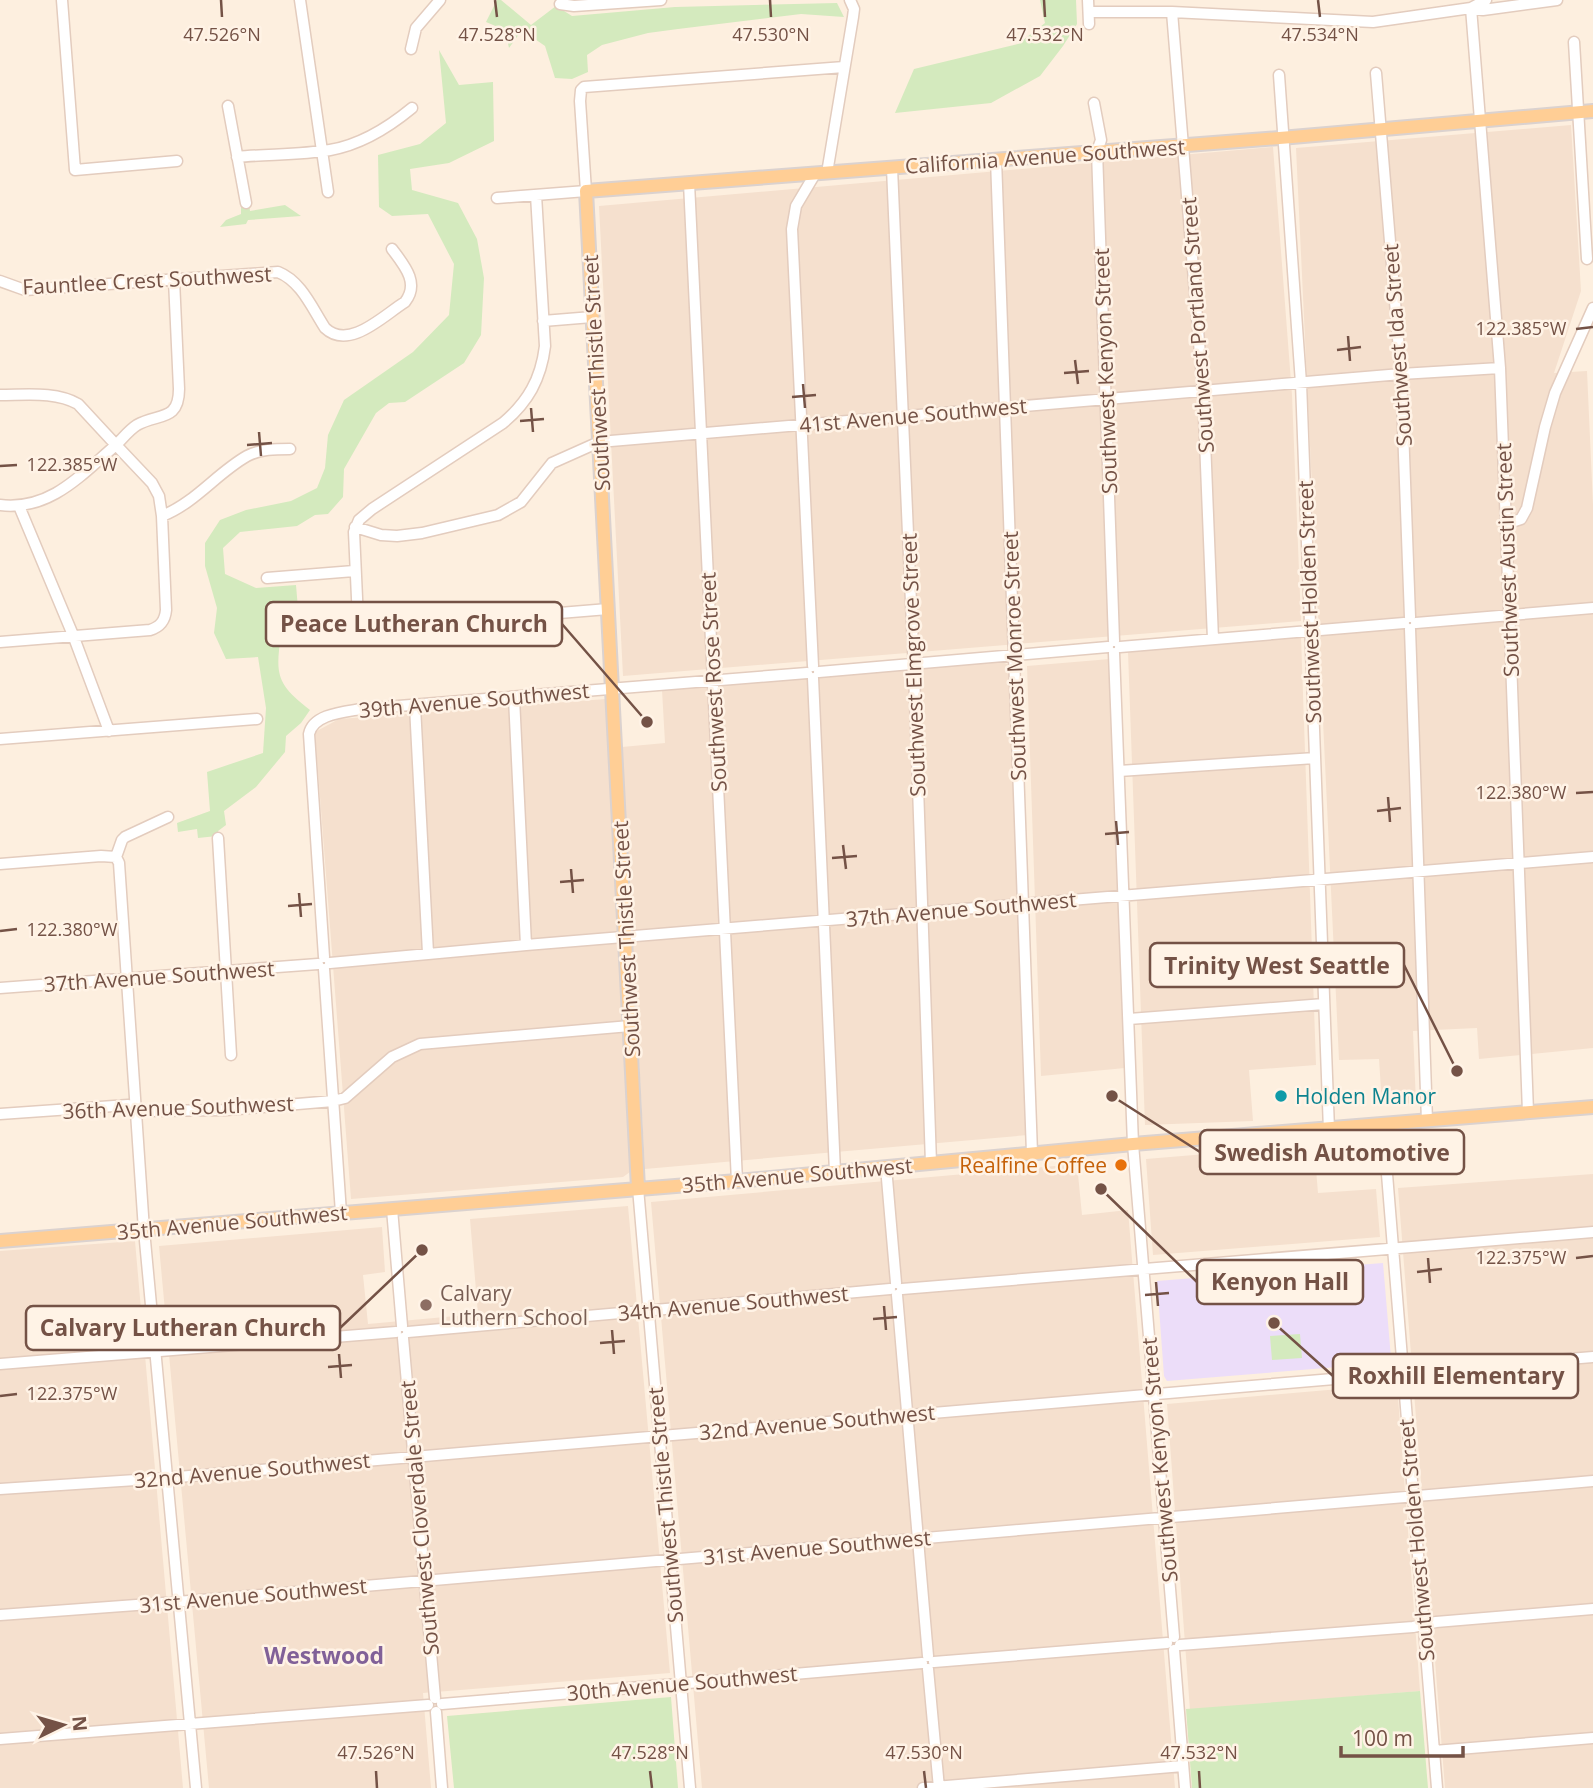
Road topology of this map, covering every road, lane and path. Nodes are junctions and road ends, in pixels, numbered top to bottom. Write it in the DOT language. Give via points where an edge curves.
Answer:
graph roads {
  1 [pos="62,0"];
  2 [pos="300,0"];
  3 [pos="440,0"];
  4 [pos="661,0"];
  5 [pos="1088,0"];
  6 [pos="1486,0"];
  7 [pos="1557,0"];
  8 [pos="620,1"];
  9 [pos="852,1"];
  10 [pos="560,4"];
  11 [pos="1471,8"];
  12 [pos="1089,12"];
  13 [pos="1172,12"];
  14 [pos="1089,24"];
  15 [pos="1574,42"];
  16 [pos="411,49"];
  17 [pos="844,67"];
  18 [pos="1376,73"];
  19 [pos="1279,75"];
  20 [pos="1094,103"];
  21 [pos="228,106"];
  22 [pos="412,108"];
  23 [pos="1586,112"];
  24 [pos="1480,120"];
  25 [pos="1381,129"];
  26 [pos="1283,137"];
  27 [pos="1185,145"];
  28 [pos="321,150"];
  29 [pos="1097,151"];
  30 [pos="237,157"];
  31 [pos="996,159"];
  32 [pos="177,161"];
  33 [pos="892,167"];
  34 [pos="821,173"];
  35 [pos="689,183"];
  36 [pos="586,191"];
  37 [pos="328,192"];
  38 [pos="536,195"];
  39 [pos="497,198"];
  40 [pos="246,203"];
  41 [pos="392,249"];
  42 [pos="1587,258"];
  43 [pos="174,280"];
  44 [pos="0,281"];
  45 [pos="1593,309"];
  46 [pos="592,317"];
  47 [pos="543,321"];
  48 [pos="1500,368"];
  49 [pos="1401,374"];
  50 [pos="1301,383"];
  51 [pos="1203,391"];
  52 [pos="0,395"];
  53 [pos="1106,398"];
  54 [pos="1005,408"];
  55 [pos="903,416"];
  56 [pos="802,424"];
  57 [pos="702,432"];
  58 [pos="599,442"];
  59 [pos="116,445"];
  60 [pos="290,449"];
  61 [pos="0,505"];
  62 [pos="19,506"];
  63 [pos="162,516"];
  64 [pos="1506,524"];
  65 [pos="355,527"];
  66 [pos="354,571"];
  67 [pos="267,578"];
  68 [pos="1593,608"];
  69 [pos="608,609"];
  70 [pos="1508,615"];
  71 [pos="1410,623"];
  72 [pos="1311,631"];
  73 [pos="73,635"];
  74 [pos="1213,639"];
  75 [pos="0,642"];
  76 [pos="1114,647"];
  77 [pos="1015,655"];
  78 [pos="914,664"];
  79 [pos="813,672"];
  80 [pos="713,680"];
  81 [pos="613,689"];
  82 [pos="514,698"];
  83 [pos="415,706"];
  84 [pos="257,719"];
  85 [pos="109,731"];
  86 [pos="0,739"];
  87 [pos="1315,758"];
  88 [pos="1119,771"];
  89 [pos="168,817"];
  90 [pos="218,838"];
  91 [pos="116,857"];
  92 [pos="1593,857"];
  93 [pos="1517,863"];
  94 [pos="0,864"];
  95 [pos="1419,871"];
  96 [pos="1319,878"];
  97 [pos="1124,895"];
  98 [pos="1024,903"];
  99 [pos="923,912"];
  100 [pos="825,920"];
  101 [pos="725,930"];
  102 [pos="626,937"];
  103 [pos="526,945"];
  104 [pos="428,953"];
  105 [pos="324,963"];
  106 [pos="226,971"];
  107 [pos="127,979"];
  108 [pos="0,988"];
  109 [pos="1324,1004"];
  110 [pos="1129,1019"];
  111 [pos="630,1026"];
  112 [pos="232,1055"];
  113 [pos="333,1101"];
  114 [pos="1593,1107"];
  115 [pos="135,1108"];
  116 [pos="1528,1112"];
  117 [pos="0,1114"];
  118 [pos="1427,1121"];
  119 [pos="1383,1125"];
  120 [pos="1329,1130"];
  121 [pos="1133,1144"];
  122 [pos="1032,1153"];
  123 [pos="931,1163"];
  124 [pos="886,1167"];
  125 [pos="835,1172"];
  126 [pos="737,1181"];
  127 [pos="639,1188"];
  128 [pos="392,1209"];
  129 [pos="341,1213"];
  130 [pos="144,1230"];
  131 [pos="1593,1232"];
  132 [pos="0,1241"];
  133 [pos="1393,1248"];
  134 [pos="1143,1268"];
  135 [pos="896,1289"];
  136 [pos="649,1310"];
  137 [pos="402,1332"];
  138 [pos="155,1353"];
  139 [pos="1593,1357"];
  140 [pos="0,1364"];
  141 [pos="1402,1373"];
  142 [pos="1153,1393"];
  143 [pos="906,1414"];
  144 [pos="659,1436"];
  145 [pos="414,1456"];
  146 [pos="166,1478"];
  147 [pos="1593,1481"];
  148 [pos="0,1489"];
  149 [pos="1413,1496"];
  150 [pos="1163,1516"];
  151 [pos="917,1538"];
  152 [pos="670,1560"];
  153 [pos="425,1581"];
  154 [pos="177,1602"];
  155 [pos="1593,1609"];
  156 [pos="0,1615"];
  157 [pos="1423,1625"];
  158 [pos="1174,1644"];
  159 [pos="928,1662"];
  160 [pos="680,1684"];
  161 [pos="435,1705"];
  162 [pos="190,1724"];
  163 [pos="1593,1738"];
  164 [pos="0,1739"];
  165 [pos="1434,1751"];
  166 [pos="1183,1766"];
  167 [pos="939,1787"];
  168 [pos="196,1788"];
  169 [pos="442,1788"];
  170 [pos="690,1788"];
  171 [pos="923,1788"];
  172 [pos="1185,1788"];
  173 [pos="1437,1788"];
  1 -- 32 [label="street" via="75,170"];
  2 -- 28 [label="street"];
  3 -- 16 [label="street" via="416,28"];
  4 -- 8 [label="street"];
  5 -- 12 [label="street"];
  6 -- 11 [label="street"];
  7 -- 11 [label="street"];
  8 -- 10 [label="street"];
  9 -- 17 [label="street"];
  11 -- 13 [label="street" via="1373,22"];
  11 -- 24 [label="street, Southwest Austin Street"];
  12 -- 13 [label="street"];
  12 -- 14 [label="street"];
  13 -- 27 [label="street, Southwest Portland Street"];
  15 -- 23 [label="street"];
  17 -- 34 [label="street"];
  17 -- 36 [label="street, Southwest Thistle Street" via="588,86 580,101"];
  18 -- 25 [label="street, Southwest Ida Street"];
  19 -- 26 [label="street, Southwest Holden Street"];
  20 -- 29 [label="street, Southwest Kenyon Street" via="1101,140"];
  21 -- 30 [label="street"];
  22 -- 28 [label="street" via="372,134"];
  23 -- 24 [label="main road, California Avenue Southwest"];
  23 -- 42 [label="street"];
  24 -- 25 [label="main road, California Avenue Southwest"];
  24 -- 48 [label="street, Southwest Austin Street"];
  25 -- 26 [label="main road, California Avenue Southwest"];
  25 -- 49 [label="street, Southwest Ida Street"];
  26 -- 27 [label="main road, California Avenue Southwest"];
  26 -- 50 [label="street, Southwest Holden Street"];
  27 -- 29 [label="main road, California Avenue Southwest"];
  27 -- 51 [label="street, Southwest Portland Street"];
  28 -- 30 [label="street"];
  28 -- 37 [label="street"];
  29 -- 31 [label="main road, California Avenue Southwest"];
  29 -- 53 [label="street, Southwest Kenyon Street"];
  30 -- 40 [label="street"];
  31 -- 33 [label="main road, California Avenue Southwest"];
  31 -- 54 [label="street, Southwest Monroe Street"];
  33 -- 34 [label="main road, California Avenue Southwest"];
  33 -- 55 [label="street, Southwest Elmgrove Street"];
  34 -- 35 [label="main road, California Avenue Southwest"];
  34 -- 56 [label="street" via="796,206 792,229"];
  35 -- 36 [label="main road, California Avenue Southwest"];
  35 -- 57 [label="street, Southwest Rose Street"];
  36 -- 38 [label="street, California Avenue Southwest"];
  36 -- 46 [label="main road, Southwest Thistle Street"];
  38 -- 39 [label="street, California Avenue Southwest"];
  38 -- 47 [label="street"];
  41 -- 43 [label="street, Fauntlee Crest Southwest" via="411,278 409,296 351,336 330,333 297,285 278,272"];
  43 -- 44 [label="street, Fauntlee Crest Southwest" via="26,290"];
  43 -- 59 [label="street" via="178,405 133,428"];
  45 -- 64 [label="street" via="1555,393 1527,508 1521,519"];
  46 -- 47 [label="street"];
  46 -- 58 [label="main road, Southwest Thistle Street"];
  47 -- 65 [label="street" via="540,373 517,411 364,515"];
  48 -- 49 [label="street, 41st Avenue Southwest"];
  48 -- 64 [label="street, Southwest Austin Street"];
  49 -- 50 [label="street, 41st Avenue Southwest"];
  49 -- 71 [label="street, Southwest Ida Street"];
  50 -- 51 [label="street, 41st Avenue Southwest"];
  50 -- 72 [label="street, Southwest Holden Street"];
  51 -- 53 [label="street, 41st Avenue Southwest"];
  51 -- 74 [label="street, Southwest Portland Street"];
  52 -- 59 [label="street" via="71,400"];
  53 -- 54 [label="street, 41st Avenue Southwest"];
  53 -- 76 [label="street, Southwest Kenyon Street"];
  54 -- 55 [label="street, 41st Avenue Southwest"];
  54 -- 77 [label="street, Southwest Monroe Street"];
  55 -- 56 [label="street, 41st Avenue Southwest"];
  55 -- 78 [label="street, Southwest Elmgrove Street"];
  56 -- 57 [label="street, 41st Avenue Southwest"];
  56 -- 79 [label="street"];
  57 -- 58 [label="street, 41st Avenue Southwest"];
  57 -- 80 [label="street, Southwest Rose Street"];
  58 -- 65 [label="street, 41st Avenue Southwest" via="552,463 521,502 498,515 397,536"];
  58 -- 69 [label="main road, Southwest Thistle Street"];
  59 -- 62 [label="street" via="62,491"];
  59 -- 63 [label="street" via="152,483"];
  60 -- 63 [label="street" via="248,455"];
  61 -- 62 [label="street"];
  62 -- 73 [label="street"];
  63 -- 73 [label="street" via="166,616 160,626"];
  64 -- 70 [label="street, Southwest Austin Street"];
  65 -- 66 [label="street"];
  66 -- 67 [label="street"];
  66 -- 69 [label="street" via="358,620 367,629"];
  68 -- 70 [label="street, 39th Avenue Southwest"];
  69 -- 81 [label="main road, Southwest Thistle Street"];
  70 -- 71 [label="street, 39th Avenue Southwest"];
  70 -- 93 [label="street, Southwest Austin Street"];
  71 -- 72 [label="street, 39th Avenue Southwest"];
  71 -- 95 [label="street, Southwest Ida Street"];
  72 -- 74 [label="street, 39th Avenue Southwest"];
  72 -- 87 [label="street, Southwest Holden Street"];
  73 -- 75 [label="street"];
  73 -- 85 [label="street"];
  74 -- 76 [label="street, 39th Avenue Southwest"];
  76 -- 77 [label="street, 39th Avenue Southwest"];
  76 -- 88 [label="street, Southwest Kenyon Street"];
  77 -- 78 [label="street, 39th Avenue Southwest"];
  77 -- 98 [label="street, Southwest Monroe Street"];
  78 -- 79 [label="street, 39th Avenue Southwest"];
  78 -- 99 [label="street, Southwest Elmgrove Street"];
  79 -- 80 [label="street, 39th Avenue Southwest"];
  79 -- 100 [label="street"];
  80 -- 81 [label="street, 39th Avenue Southwest"];
  80 -- 101 [label="street, Southwest Rose Street"];
  81 -- 82 [label="street, 39th Avenue Southwest"];
  81 -- 102 [label="main road, Southwest Thistle Street"];
  82 -- 83 [label="street, 39th Avenue Southwest"];
  82 -- 103 [label="street"];
  83 -- 104 [label="street"];
  83 -- 105 [label="street, 39th Avenue Southwest" via="343,712 312,725"];
  84 -- 85 [label="street"];
  85 -- 86 [label="street"];
  87 -- 88 [label="street"];
  87 -- 96 [label="street, Southwest Holden Street"];
  88 -- 97 [label="street, Southwest Kenyon Street"];
  89 -- 91 [label="street" via="125,837"];
  90 -- 106 [label="street"];
  91 -- 94 [label="street"];
  91 -- 107 [label="street"];
  92 -- 93 [label="street, 37th Avenue Southwest"];
  93 -- 95 [label="street, 37th Avenue Southwest"];
  93 -- 116 [label="street, Southwest Austin Street"];
  95 -- 96 [label="street, 37th Avenue Southwest"];
  95 -- 118 [label="street, Southwest Ida Street"];
  96 -- 97 [label="street, 37th Avenue Southwest"];
  96 -- 109 [label="street, Southwest Holden Street"];
  97 -- 98 [label="street, 37th Avenue Southwest"];
  97 -- 110 [label="street, Southwest Kenyon Street"];
  98 -- 99 [label="street, 37th Avenue Southwest"];
  98 -- 122 [label="street, Southwest Monroe Street"];
  99 -- 100 [label="street, 37th Avenue Southwest"];
  99 -- 123 [label="street, Southwest Elmgrove Street"];
  100 -- 101 [label="street, 37th Avenue Southwest"];
  100 -- 125 [label="street"];
  101 -- 102 [label="street, 37th Avenue Southwest"];
  101 -- 126 [label="street, Southwest Rose Street"];
  102 -- 103 [label="street, 37th Avenue Southwest"];
  102 -- 111 [label="main road, Southwest Thistle Street"];
  103 -- 104 [label="street, 37th Avenue Southwest"];
  104 -- 105 [label="street, 37th Avenue Southwest"];
  105 -- 106 [label="street, 37th Avenue Southwest"];
  105 -- 113 [label="street"];
  106 -- 107 [label="street, 37th Avenue Southwest"];
  106 -- 112 [label="street"];
  107 -- 108 [label="street, 37th Avenue Southwest"];
  107 -- 115 [label="street"];
  109 -- 110 [label="street"];
  109 -- 120 [label="street, Southwest Holden Street"];
  110 -- 121 [label="street, Southwest Kenyon Street"];
  111 -- 113 [label="street, 36th Avenue Southwest" via="420,1044 392,1057 345,1098"];
  111 -- 127 [label="main road, Southwest Thistle Street"];
  113 -- 115 [label="street, 36th Avenue Southwest" via="226,1110"];
  113 -- 129 [label="street"];
  114 -- 116 [label="main road, 35th Avenue Southwest"];
  115 -- 117 [label="street, 36th Avenue Southwest"];
  115 -- 130 [label="street"];
  116 -- 118 [label="main road, 35th Avenue Southwest"];
  118 -- 119 [label="main road, 35th Avenue Southwest"];
  119 -- 120 [label="main road, 35th Avenue Southwest"];
  119 -- 133 [label="street, Southwest Holden Street"];
  120 -- 121 [label="main road, 35th Avenue Southwest"];
  121 -- 122 [label="main road, 35th Avenue Southwest"];
  121 -- 134 [label="street, Southwest Kenyon Street"];
  122 -- 123 [label="main road, 35th Avenue Southwest"];
  123 -- 124 [label="main road, 35th Avenue Southwest"];
  124 -- 125 [label="main road, 35th Avenue Southwest"];
  124 -- 135 [label="street"];
  125 -- 126 [label="main road, 35th Avenue Southwest"];
  126 -- 127 [label="main road, 35th Avenue Southwest"];
  127 -- 128 [label="main road, 35th Avenue Southwest"];
  127 -- 136 [label="street, Southwest Thistle Street"];
  128 -- 129 [label="main road, 35th Avenue Southwest"];
  128 -- 137 [label="street, Southwest Cloverdale Street"];
  129 -- 130 [label="main road, 35th Avenue Southwest"];
  130 -- 132 [label="main road, 35th Avenue Southwest"];
  130 -- 138 [label="street"];
  131 -- 133 [label="street, 34th Avenue Southwest"];
  133 -- 134 [label="street, 34th Avenue Southwest"];
  133 -- 141 [label="street, Southwest Holden Street"];
  134 -- 135 [label="street, 34th Avenue Southwest"];
  134 -- 142 [label="street, Southwest Kenyon Street"];
  135 -- 136 [label="street, 34th Avenue Southwest"];
  135 -- 143 [label="street"];
  136 -- 137 [label="street, 34th Avenue Southwest"];
  136 -- 144 [label="street, Southwest Thistle Street"];
  137 -- 138 [label="street, 34th Avenue Southwest"];
  137 -- 145 [label="street, Southwest Cloverdale Street"];
  138 -- 140 [label="street, 34th Avenue Southwest"];
  138 -- 146 [label="street"];
  139 -- 141 [label="street, 32nd Avenue Southwest"];
  141 -- 142 [label="street, 32nd Avenue Southwest"];
  141 -- 149 [label="street, Southwest Holden Street"];
  142 -- 143 [label="street, 32nd Avenue Southwest"];
  142 -- 150 [label="street, Southwest Kenyon Street"];
  143 -- 144 [label="street, 32nd Avenue Southwest"];
  143 -- 151 [label="street"];
  144 -- 145 [label="street, 32nd Avenue Southwest"];
  144 -- 152 [label="street, Southwest Thistle Street"];
  145 -- 146 [label="street, 32nd Avenue Southwest"];
  145 -- 153 [label="street, Southwest Cloverdale Street"];
  146 -- 148 [label="street, 32nd Avenue Southwest"];
  146 -- 154 [label="street"];
  147 -- 149 [label="street, 31st Avenue Southwest"];
  149 -- 150 [label="street, 31st Avenue Southwest"];
  149 -- 157 [label="street, Southwest Holden Street"];
  150 -- 151 [label="street, 31st Avenue Southwest"];
  150 -- 158 [label="street, Southwest Kenyon Street"];
  151 -- 152 [label="street, 31st Avenue Southwest"];
  151 -- 159 [label="street"];
  152 -- 153 [label="street, 31st Avenue Southwest"];
  152 -- 160 [label="street, Southwest Thistle Street"];
  153 -- 154 [label="street, 31st Avenue Southwest"];
  153 -- 161 [label="street, Southwest Cloverdale Street"];
  154 -- 156 [label="street, 31st Avenue Southwest"];
  154 -- 162 [label="street"];
  155 -- 157 [label="street, 30th Avenue Southwest"];
  157 -- 158 [label="street, 30th Avenue Southwest"];
  157 -- 165 [label="street, Southwest Holden Street"];
  158 -- 159 [label="street, 30th Avenue Southwest"];
  158 -- 166 [label="street, Southwest Kenyon Street"];
  159 -- 160 [label="street, 30th Avenue Southwest"];
  159 -- 167 [label="street"];
  160 -- 161 [label="street, 30th Avenue Southwest"];
  160 -- 170 [label="street, Southwest Thistle Street"];
  161 -- 162 [label="street, 30th Avenue Southwest"];
  161 -- 169 [label="street, Southwest Cloverdale Street"];
  162 -- 164 [label="street, 30th Avenue Southwest"];
  162 -- 168 [label="street"];
  163 -- 165 [label="street"];
  165 -- 173 [label="street, Southwest Holden Street"];
  166 -- 167 [label="street"];
  166 -- 172 [label="street, Southwest Kenyon Street"];
  167 -- 171 [label="street"];
}
